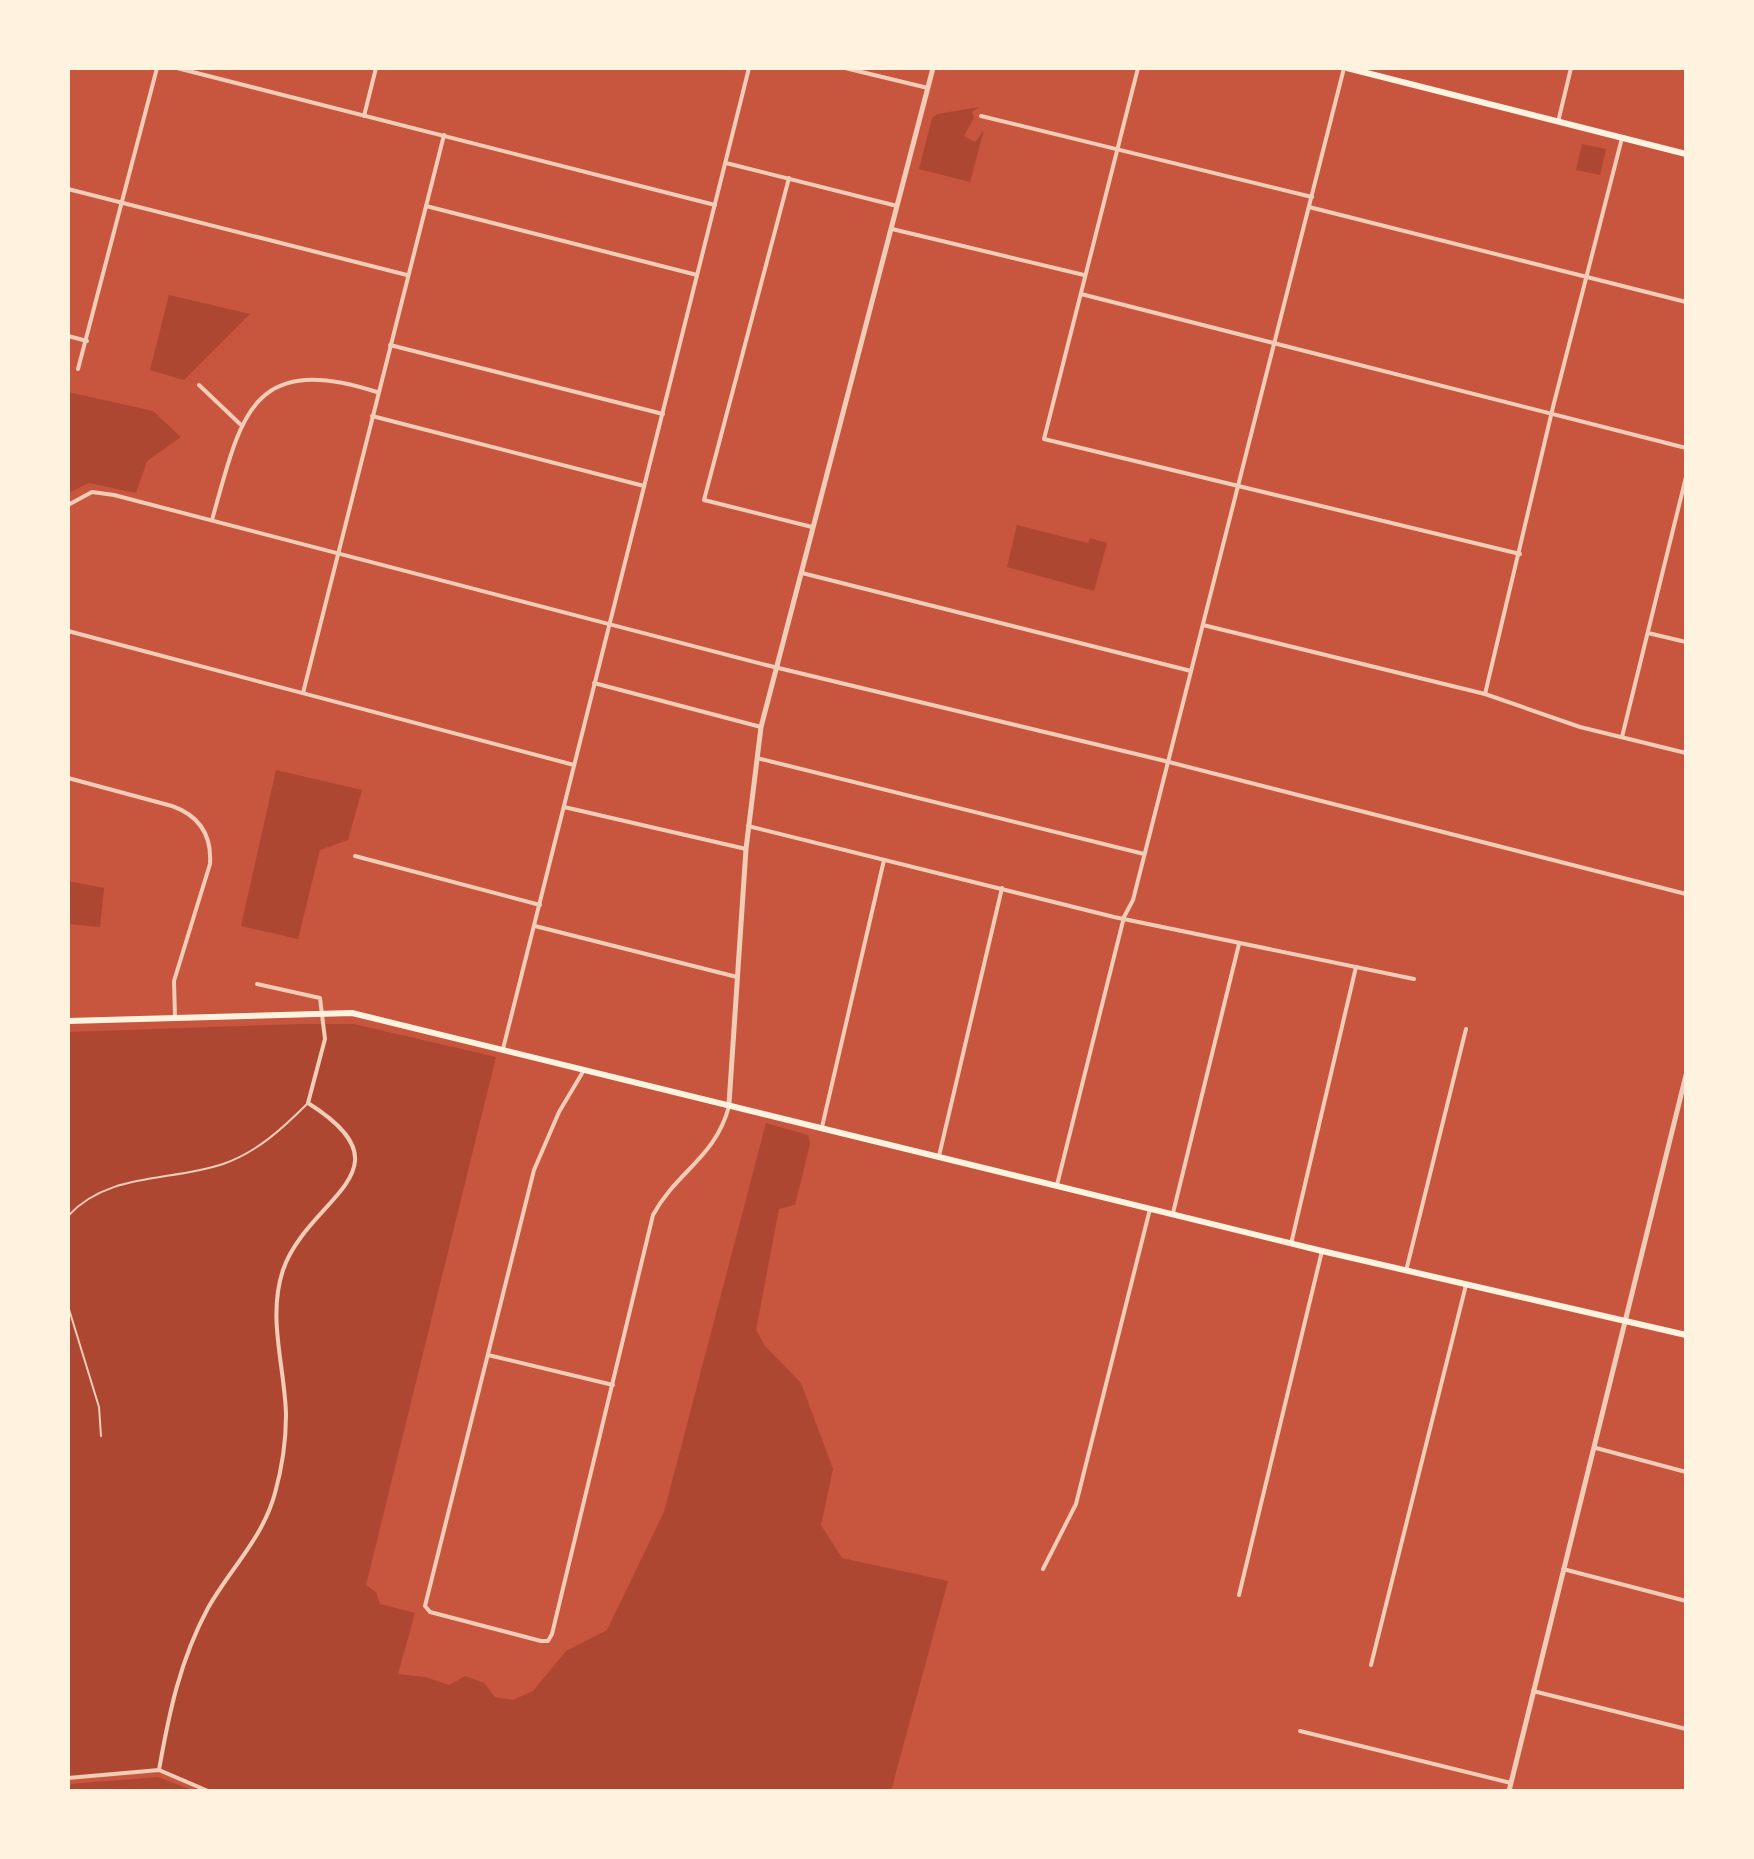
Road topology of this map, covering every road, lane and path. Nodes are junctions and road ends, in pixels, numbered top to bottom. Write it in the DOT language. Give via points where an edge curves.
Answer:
graph roads {
  1 [pos="157,68"];
  2 [pos="177,68"];
  3 [pos="376,68"];
  4 [pos="749,68"];
  5 [pos="845,68"];
  6 [pos="933,68"];
  7 [pos="1138,68"];
  8 [pos="1346,68"];
  9 [pos="1571,68"];
  10 [pos="928,88"];
  11 [pos="364,116"];
  12 [pos="981,116"];
  13 [pos="1558,122"];
  14 [pos="444,135"];
  15 [pos="1622,138"];
  16 [pos="1117,150"];
  17 [pos="1686,154"];
  18 [pos="726,163"];
  19 [pos="789,178"];
  20 [pos="68,189"];
  21 [pos="1312,197"];
  22 [pos="122,203"];
  23 [pos="715,205"];
  24 [pos="426,206"];
  25 [pos="897,206"];
  26 [pos="1309,207"];
  27 [pos="892,229"];
  28 [pos="697,275"];
  29 [pos="1085,275"];
  30 [pos="408,276"];
  31 [pos="1585,277"];
  32 [pos="1081,294"];
  33 [pos="1686,302"];
  34 [pos="68,336"];
  35 [pos="87,341"];
  36 [pos="1274,343"];
  37 [pos="390,345"];
  38 [pos="78,369"];
  39 [pos="199,385"];
  40 [pos="377,392"];
  41 [pos="663,414"];
  42 [pos="1553,415"];
  43 [pos="372,416"];
  44 [pos="240,424"];
  45 [pos="1686,448"];
  46 [pos="1686,477"];
  47 [pos="644,486"];
  48 [pos="1240,487"];
  49 [pos="70,504"];
  50 [pos="212,520"];
  51 [pos="815,527"];
  52 [pos="338,553"];
  53 [pos="1520,554"];
  54 [pos="802,573"];
  55 [pos="609,625"];
  56 [pos="1203,625"];
  57 [pos="68,631"];
  58 [pos="1648,633"];
  59 [pos="1686,642"];
  60 [pos="775,667"];
  61 [pos="1192,671"];
  62 [pos="594,683"];
  63 [pos="303,693"];
  64 [pos="1485,694"];
  65 [pos="761,727"];
  66 [pos="1622,737"];
  67 [pos="1686,753"];
  68 [pos="755,758"];
  69 [pos="1170,762"];
  70 [pos="574,765"];
  71 [pos="68,778"];
  72 [pos="564,807"];
  73 [pos="748,826"];
  74 [pos="746,849"];
  75 [pos="1144,854"];
  76 [pos="355,856"];
  77 [pos="884,860"];
  78 [pos="1002,888"];
  79 [pos="1686,894"];
  80 [pos="540,905"];
  81 [pos="1124,917"];
  82 [pos="535,926"];
  83 [pos="1239,944"];
  84 [pos="1356,967"];
  85 [pos="737,977"];
  86 [pos="1414,979"];
  87 [pos="257,984"];
  88 [pos="321,1012"];
  89 [pos="175,1017"];
  90 [pos="68,1021"];
  91 [pos="1466,1029"];
  92 [pos="503,1049"];
  93 [pos="584,1070"];
  94 [pos="1686,1075"];
  95 [pos="308,1103"];
  96 [pos="729,1104"];
  97 [pos="822,1127"];
  98 [pos="939,1156"];
  99 [pos="1057,1185"];
  100 [pos="1150,1209"];
  101 [pos="1173,1214"];
  102 [pos="68,1216"];
  103 [pos="1291,1244"];
  104 [pos="1322,1251"];
  105 [pos="1406,1271"];
  106 [pos="1466,1285"];
  107 [pos="68,1306"];
  108 [pos="1626,1320"];
  109 [pos="1686,1335"];
  110 [pos="488,1355"];
  111 [pos="613,1385"];
  112 [pos="101,1436"];
  113 [pos="1596,1448"];
  114 [pos="1686,1472"];
  115 [pos="1043,1569"];
  116 [pos="1563,1569"];
  117 [pos="1239,1595"];
  118 [pos="1686,1601"];
  119 [pos="1371,1665"];
  120 [pos="1533,1691"];
  121 [pos="1686,1729"];
  122 [pos="1300,1731"];
  123 [pos="159,1770"];
  124 [pos="68,1778"];
  125 [pos="1511,1783"];
  126 [pos="208,1791"];
  127 [pos="1509,1791"];
  1 -- 22 [label="street"];
  2 -- 11 [label="street"];
  3 -- 11 [label="street"];
  4 -- 18 [label="street"];
  5 -- 10 [label="street"];
  6 -- 10 [label="street"];
  7 -- 16 [label="street"];
  8 -- 13 [label="main road"];
  8 -- 21 [label="street"];
  9 -- 13 [label="street"];
  10 -- 25 [label="street"];
  11 -- 14 [label="street"];
  12 -- 16 [label="street"];
  13 -- 15 [label="main road"];
  14 -- 23 [label="street"];
  14 -- 24 [label="street"];
  15 -- 17 [label="main road"];
  15 -- 31 [label="street"];
  16 -- 21 [label="street"];
  16 -- 29 [label="street"];
  18 -- 19 [label="street"];
  18 -- 23 [label="street"];
  19 -- 25 [label="street"];
  19 -- 51 [label="street" via="704,500"];
  20 -- 22 [label="street"];
  21 -- 26 [label="street"];
  22 -- 30 [label="street"];
  22 -- 35 [label="street"];
  23 -- 28 [label="street"];
  24 -- 28 [label="street"];
  24 -- 30 [label="street"];
  25 -- 27 [label="street"];
  26 -- 31 [label="street"];
  26 -- 36 [label="street"];
  27 -- 29 [label="street"];
  27 -- 51 [label="street"];
  28 -- 41 [label="street"];
  29 -- 32 [label="street"];
  30 -- 37 [label="street"];
  31 -- 33 [label="street"];
  31 -- 42 [label="street"];
  32 -- 36 [label="street"];
  32 -- 48 [label="street" via="1044,439"];
  34 -- 35 [label="street"];
  35 -- 38 [label="street"];
  36 -- 42 [label="street"];
  36 -- 48 [label="street"];
  37 -- 40 [label="street"];
  37 -- 41 [label="street"];
  39 -- 44 [label="street"];
  40 -- 43 [label="street"];
  40 -- 44 [label="street" via="327,379 289,382 257,401"];
  41 -- 47 [label="street"];
  42 -- 45 [label="street"];
  42 -- 53 [label="street"];
  43 -- 47 [label="street"];
  43 -- 52 [label="street"];
  44 -- 50 [label="street"];
  46 -- 58 [label="street"];
  47 -- 55 [label="street"];
  48 -- 53 [label="street"];
  48 -- 56 [label="street"];
  49 -- 50 [label="street" via="84,494 102,492"];
  50 -- 52 [label="street"];
  51 -- 54 [label="street"];
  52 -- 55 [label="street"];
  52 -- 63 [label="street"];
  53 -- 64 [label="street"];
  54 -- 60 [label="street"];
  54 -- 61 [label="street"];
  55 -- 60 [label="street"];
  55 -- 62 [label="street"];
  56 -- 61 [label="street"];
  56 -- 64 [label="street"];
  57 -- 63 [label="street"];
  58 -- 59 [label="street"];
  58 -- 66 [label="street"];
  60 -- 65 [label="street"];
  60 -- 69 [label="street"];
  61 -- 69 [label="street"];
  62 -- 65 [label="street"];
  62 -- 70 [label="street"];
  63 -- 70 [label="street"];
  64 -- 66 [label="street"];
  65 -- 68 [label="street"];
  66 -- 67 [label="street"];
  68 -- 73 [label="street"];
  68 -- 75 [label="street"];
  69 -- 75 [label="street"];
  69 -- 79 [label="street"];
  70 -- 72 [label="street"];
  71 -- 89 [label="street" via="183,810 206,834 210,864 174,981"];
  72 -- 74 [label="street"];
  72 -- 80 [label="street"];
  73 -- 74 [label="street"];
  73 -- 77 [label="street"];
  74 -- 85 [label="street"];
  75 -- 81 [label="street"];
  76 -- 80 [label="street"];
  77 -- 78 [label="street"];
  77 -- 97 [label="street"];
  78 -- 81 [label="street"];
  78 -- 98 [label="street"];
  80 -- 82 [label="street"];
  81 -- 83 [label="street"];
  81 -- 99 [label="street"];
  82 -- 85 [label="street"];
  82 -- 92 [label="street"];
  83 -- 84 [label="street"];
  83 -- 101 [label="street"];
  84 -- 86 [label="street"];
  84 -- 103 [label="street"];
  85 -- 96 [label="street"];
  87 -- 88 [label="street" via="317,997"];
  88 -- 89 [label="main road"];
  88 -- 92 [label="main road" via="352,1013"];
  88 -- 95 [label="street" via="325,1039"];
  89 -- 90 [label="main road"];
  91 -- 105 [label="street"];
  92 -- 93 [label="main road"];
  93 -- 96 [label="main road"];
  93 -- 110 [label="street" via="534,1170"];
  94 -- 108 [label="street"];
  95 -- 102 [label="lane" via="255,1150 221,1164 107,1187 82,1200"];
  95 -- 123 [label="street" via="352,1138 353,1172 295,1245 283,1271 277,1301 285,1424 274,1497 264,1525 209,1606 188,1650 169,1711"];
  96 -- 97 [label="main road"];
  96 -- 111 [label="street" via="715,1144 662,1197 653,1215"];
  97 -- 98 [label="main road"];
  98 -- 99 [label="main road"];
  99 -- 100 [label="main road"];
  100 -- 101 [label="main road"];
  100 -- 115 [label="street" via="1076,1504"];
  101 -- 103 [label="main road"];
  103 -- 104 [label="main road"];
  104 -- 105 [label="main road"];
  104 -- 117 [label="street"];
  105 -- 106 [label="main road"];
  106 -- 108 [label="main road"];
  106 -- 119 [label="street"];
  107 -- 112 [label="lane" via="99,1407"];
  108 -- 109 [label="main road"];
  108 -- 113 [label="street"];
  110 -- 111 [label="street"];
  110 -- 111 [label="street" via="425,1606 430,1612 548,1641"];
  113 -- 114 [label="street"];
  113 -- 116 [label="street"];
  116 -- 118 [label="street"];
  116 -- 120 [label="street"];
  120 -- 121 [label="street"];
  120 -- 125 [label="street"];
  122 -- 125 [label="street"];
  123 -- 124 [label="street"];
  123 -- 126 [label="street"];
  125 -- 127 [label="street"];
}
